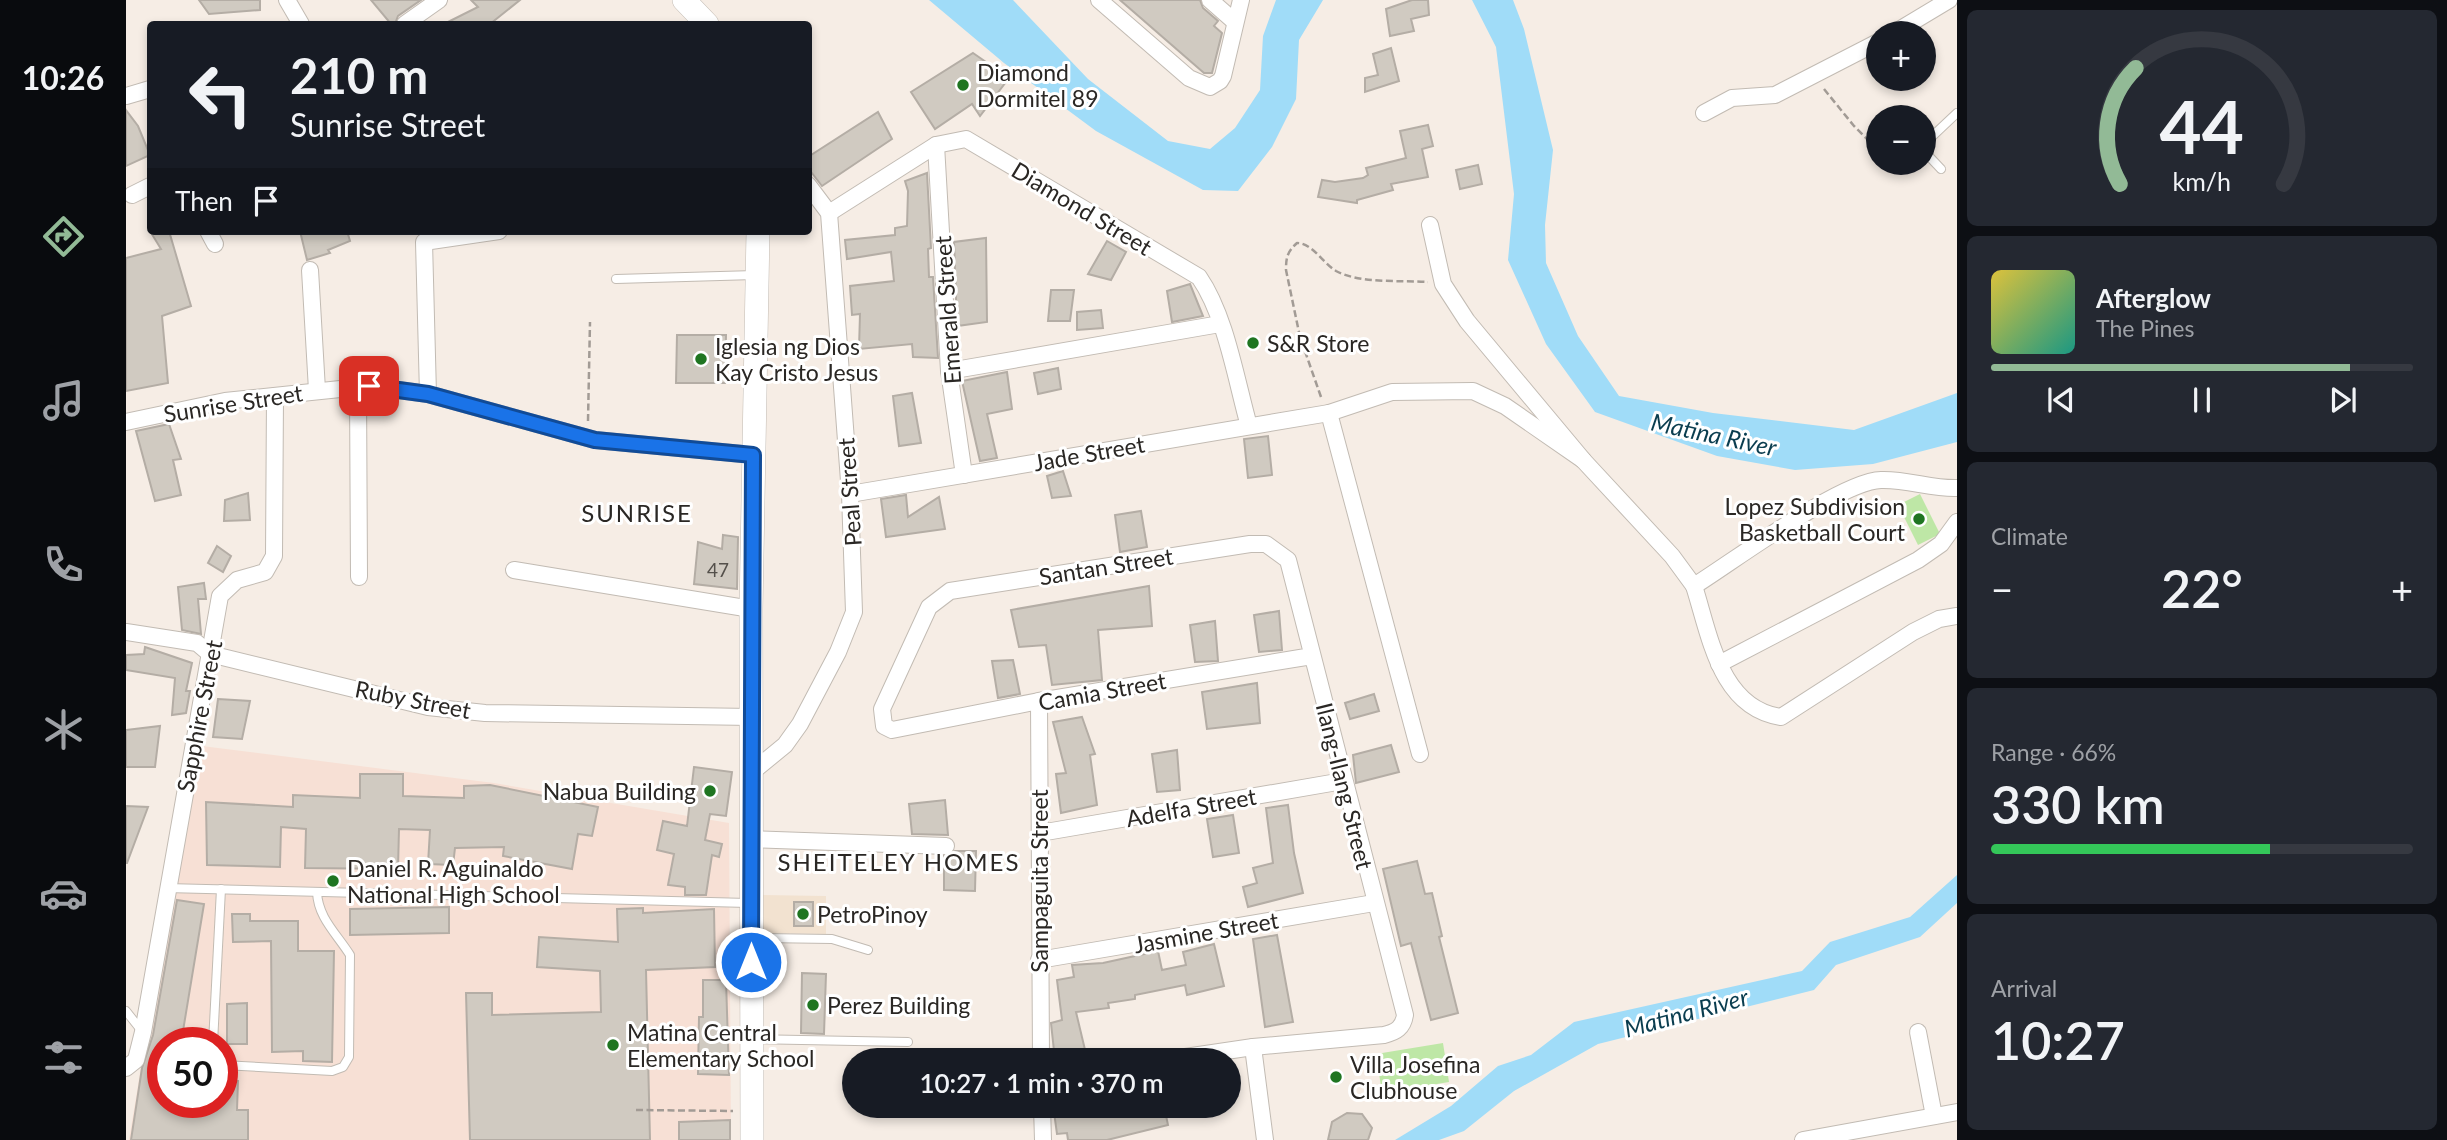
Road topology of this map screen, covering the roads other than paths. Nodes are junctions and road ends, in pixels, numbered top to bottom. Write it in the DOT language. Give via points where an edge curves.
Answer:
graph roads {
  1 [pos="287,0"];
  2 [pos="439,0"];
  3 [pos="684,0"];
  4 [pos="1099,0"];
  5 [pos="1210,0"];
  6 [pos="1241,0"];
  7 [pos="1949,0"];
  8 [pos="419,6"];
  9 [pos="299,21"];
  10 [pos="407,21"];
  11 [pos="704,21"];
  12 [pos="1914,21"];
  13 [pos="1235,22"];
  14 [pos="1866,48"];
  15 [pos="147,90"];
  16 [pos="126,96"];
  17 [pos="1704,113"];
  18 [pos="1957,113"];
  19 [pos="1936,133"];
  20 [pos="936,145"];
  21 [pos="1936,164"];
  22 [pos="1941,169"];
  23 [pos="147,188"];
  24 [pos="812,191"];
  25 [pos="129,200"];
  26 [pos="829,214"];
  27 [pos="1430,225"];
  28 [pos="472,235"];
  29 [pos="758,235"];
  30 [pos="310,270"];
  31 [pos="758,275"];
  32 [pos="616,279"];
  33 [pos="1220,324"];
  34 [pos="950,370"];
  35 [pos="358,387"];
  36 [pos="317,390"];
  37 [pos="428,394"];
  38 [pos="275,396"];
  39 [pos="1328,412"];
  40 [pos="126,422"];
  41 [pos="1249,426"];
  42 [pos="753,455"];
  43 [pos="1583,460"];
  44 [pos="964,475"];
  45 [pos="1957,488"];
  46 [pos="850,494"];
  47 [pos="1957,522"];
  48 [pos="1276,548"];
  49 [pos="514,570"];
  50 [pos="359,577"];
  51 [pos="1692,584"];
  52 [pos="751,609"];
  53 [pos="1957,617"];
  54 [pos="126,632"];
  55 [pos="210,654"];
  56 [pos="1312,656"];
  57 [pos="1719,664"];
  58 [pos="1039,701"];
  59 [pos="752,717"];
  60 [pos="892,730"];
  61 [pos="1419,754"];
  62 [pos="751,773"];
  63 [pos="1343,781"];
  64 [pos="1040,833"];
  65 [pos="751,839"];
  66 [pos="946,846"];
  67 [pos="166,888"];
  68 [pos="221,889"];
  69 [pos="317,892"];
  70 [pos="751,903"];
  71 [pos="1374,903"];
  72 [pos="751,938"];
  73 [pos="868,950"];
  74 [pos="1039,960"];
  75 [pos="126,1011"];
  76 [pos="214,1027"];
  77 [pos="143,1032"];
  78 [pos="1918,1032"];
  79 [pos="751,1039"];
  80 [pos="908,1042"];
  81 [pos="1253,1047"];
  82 [pos="1041,1048"];
  83 [pos="1241,1049"];
  84 [pos="129,1066"];
  85 [pos="238,1066"];
  86 [pos="1957,1112"];
  87 [pos="1934,1116"];
  88 [pos="1042,1118"];
  89 [pos="751,1140"];
  90 [pos="1043,1140"];
  91 [pos="1265,1140"];
  92 [pos="1803,1140"];
  1 -- 9 [label="street"];
  2 -- 8 [label="street"];
  3 -- 11 [label="main road"];
  4 -- 13 [label="street" via="1204,86 1215,85 1223,76"];
  5 -- 13 [label="street"];
  6 -- 13 [label="street"];
  7 -- 12 [label="street"];
  8 -- 10 [label="street"];
  14 -- 17 [label="street" via="1775,95 1732,98"];
  15 -- 16 [label="street"];
  18 -- 19 [label="lane"];
  20 -- 26 [label="street, Diamond Street"];
  20 -- 33 [label="street, Diamond Street" via="966,139 1130,239 1189,269 1207,289"];
  20 -- 34 [label="street, Emerald Street"];
  21 -- 22 [label="lane"];
  23 -- 25 [label="street"];
  24 -- 26 [label="street"];
  26 -- 46 [label="street, Peal Street"];
  27 -- 43 [label="street" via="1443,284 1494,357"];
  28 -- 37 [label="street" via="424,242"];
  29 -- 31 [label="main road"];
  30 -- 36 [label="street"];
  31 -- 32 [label="lane"];
  31 -- 42 [label="main road"];
  33 -- 34 [label="street"];
  33 -- 41 [label="street, Diamond Street"];
  34 -- 44 [label="street, Emerald Street"];
  35 -- 36 [label="street, Sunrise Street"];
  35 -- 37 [label="street, Sunrise Street"];
  35 -- 50 [label="street"];
  36 -- 38 [label="street, Sunrise Street"];
  37 -- 42 [label="street, Sunrise Street" via="588,439"];
  38 -- 40 [label="street, Sunrise Street" via="225,401"];
  38 -- 55 [label="street, Sapphire Street" via="274,556 265,572 237,580 220,596"];
  39 -- 41 [label="street, Jade Street"];
  39 -- 43 [label="street, Jade Street" via="1392,391 1473,391"];
  39 -- 61 [label="street"];
  41 -- 44 [label="street, Jade Street"];
  42 -- 52 [label="main road"];
  43 -- 51 [label="street"];
  44 -- 46 [label="street, Jade Street"];
  45 -- 51 [label="street" via="1894,480 1862,483"];
  46 -- 62 [label="street, Peal Street" via="855,584 851,625 800,724 785,745"];
  47 -- 57 [label="street" via="1941,544 1918,560"];
  48 -- 56 [label="street, Ilang-Ilang Street" via="1293,572"];
  48 -- 60 [label="street, Santan Street" via="1266,544 1233,546 950,591 929,607 882,709 884,726"];
  49 -- 52 [label="street"];
  51 -- 57 [label="street"];
  52 -- 59 [label="main road"];
  53 -- 57 [label="street" via="1939,619 1913,632 1781,718 1747,706"];
  54 -- 55 [label="street, Ruby Street" via="197,643"];
  55 -- 59 [label="street, Ruby Street" via="428,707 485,713"];
  55 -- 67 [label="street, Sapphire Street"];
  56 -- 58 [label="street, Camia Street"];
  56 -- 63 [label="street, Ilang-Ilang Street"];
  58 -- 60 [label="street, Camia Street"];
  58 -- 64 [label="street, Sampaguita Street"];
  59 -- 62 [label="main road"];
  62 -- 65 [label="main road"];
  63 -- 64 [label="street, Adelfa Street"];
  63 -- 71 [label="street, Ilang-Ilang Street"];
  64 -- 74 [label="street, Sampaguita Street"];
  65 -- 66 [label="street"];
  65 -- 70 [label="main road"];
  67 -- 68 [label="lane"];
  67 -- 77 [label="street, Sapphire Street"];
  68 -- 69 [label="lane"];
  68 -- 76 [label="lane"];
  69 -- 70 [label="lane"];
  69 -- 85 [label="lane" via="318,905 335,938 350,955 349,1057 343,1068 332,1071"];
  70 -- 72 [label="main road"];
  71 -- 74 [label="street, Jasmine Street"];
  71 -- 81 [label="street, Ilang-Ilang Street" via="1405,1015 1400,1029 1384,1035"];
  72 -- 73 [label="lane" via="832,939"];
  72 -- 79 [label="main road"];
  74 -- 82 [label="street, Sampaguita Street"];
  75 -- 77 [label="lane"];
  77 -- 84 [label="street, Sapphire Street"];
  78 -- 87 [label="street"];
  79 -- 80 [label="lane"];
  79 -- 89 [label="main road"];
  81 -- 83 [label="street"];
  81 -- 91 [label="street"];
  86 -- 87 [label="street"];
  87 -- 92 [label="street"];
  88 -- 90 [label="street"];
}
